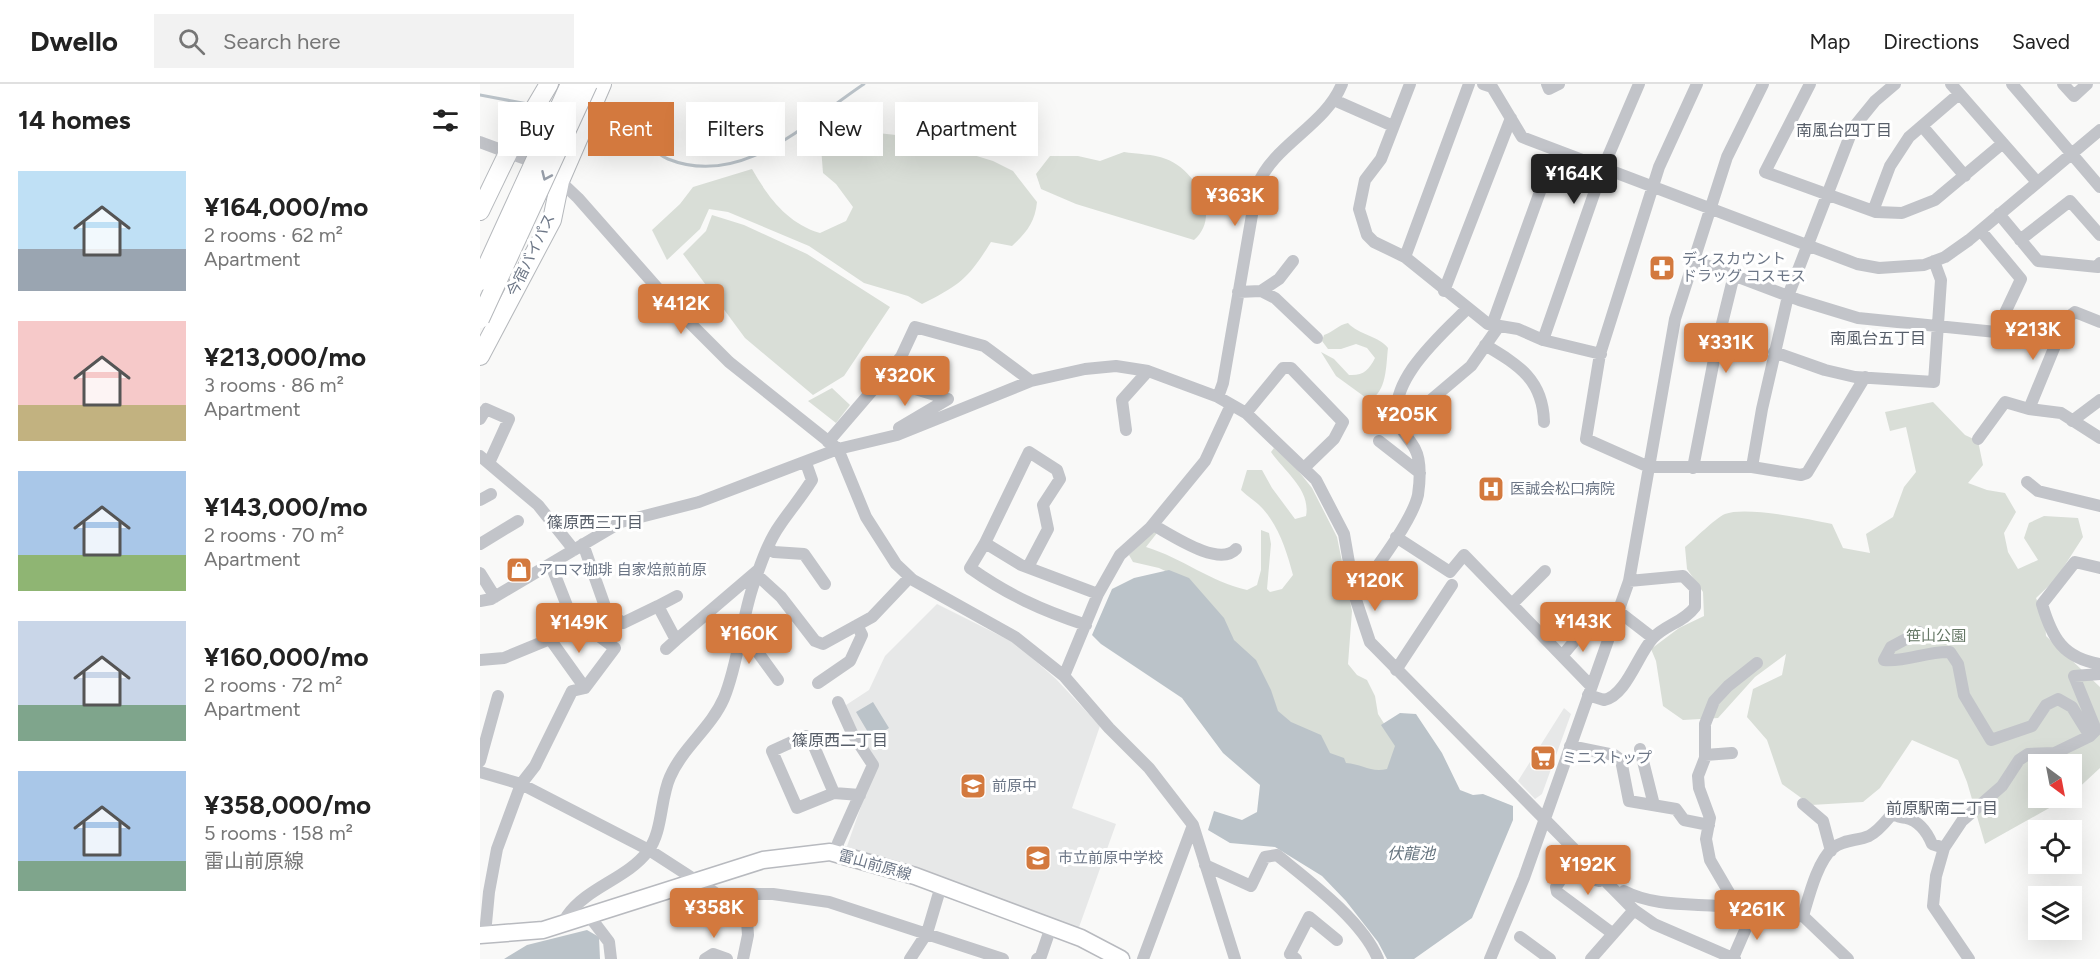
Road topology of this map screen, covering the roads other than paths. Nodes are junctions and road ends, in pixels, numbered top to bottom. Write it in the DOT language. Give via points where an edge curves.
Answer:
graph roads {
  1 [pos="570,84"];
  2 [pos="1341,84"];
  3 [pos="1410,84"];
  4 [pos="1469,84"];
  5 [pos="1483,84"];
  6 [pos="1547,84"];
  7 [pos="1559,84"];
  8 [pos="1639,84"];
  9 [pos="1697,84"];
  10 [pos="1762,84"];
  11 [pos="1810,84"];
  12 [pos="1895,84"];
  13 [pos="2012,84"];
  14 [pos="2064,84"];
  15 [pos="2087,84"];
  16 [pos="547,87"];
  17 [pos="595,88"];
  18 [pos="1955,89"];
  19 [pos="1334,100"];
  20 [pos="539,102"];
  21 [pos="1511,118"];
  22 [pos="1393,126"];
  23 [pos="1922,126"];
  24 [pos="2100,130"];
  25 [pos="480,142"];
  26 [pos="2003,143"];
  27 [pos="498,149"];
  28 [pos="1555,150"];
  29 [pos="2072,155"];
  30 [pos="507,156"];
  31 [pos="517,156"];
  32 [pos="528,160"];
  33 [pos="1603,168"];
  34 [pos="1965,176"];
  35 [pos="560,181"];
  36 [pos="2037,182"];
  37 [pos="1652,187"];
  38 [pos="2100,187"];
  39 [pos="1826,195"];
  40 [pos="1708,209"];
  41 [pos="480,211"];
  42 [pos="1873,211"];
  43 [pos="1999,214"];
  44 [pos="1980,231"];
  45 [pos="2100,235"];
  46 [pos="2020,240"];
  47 [pos="1808,244"];
  48 [pos="1404,257"];
  49 [pos="1693,260"];
  50 [pos="1293,261"];
  51 [pos="1934,261"];
  52 [pos="2100,263"];
  53 [pos="1734,275"];
  54 [pos="480,281"];
  55 [pos="1261,291"];
  56 [pos="1444,291"];
  57 [pos="1238,292"];
  58 [pos="1788,296"];
  59 [pos="1467,308"];
  60 [pos="480,319"];
  61 [pos="2100,322"];
  62 [pos="1495,325"];
  63 [pos="1939,327"];
  64 [pos="1317,338"];
  65 [pos="1543,340"];
  66 [pos="1485,345"];
  67 [pos="1774,352"];
  68 [pos="1600,354"];
  69 [pos="480,356"];
  70 [pos="1148,371"];
  71 [pos="1865,377"];
  72 [pos="883,379"];
  73 [pos="1032,381"];
  74 [pos="1218,397"];
  75 [pos="2100,400"];
  76 [pos="1231,405"];
  77 [pos="2029,409"];
  78 [pos="1246,413"];
  79 [pos="480,419"];
  80 [pos="2072,421"];
  81 [pos="1544,422"];
  82 [pos="1400,426"];
  83 [pos="1126,430"];
  84 [pos="897,435"];
  85 [pos="2100,438"];
  86 [pos="1978,440"];
  87 [pos="1379,441"];
  88 [pos="833,446"];
  89 [pos="484,459"];
  90 [pos="806,462"];
  91 [pos="1649,467"];
  92 [pos="1752,467"];
  93 [pos="1304,468"];
  94 [pos="1693,468"];
  95 [pos="1420,473"];
  96 [pos="2027,482"];
  97 [pos="2100,506"];
  98 [pos="518,521"];
  99 [pos="1153,525"];
  100 [pos="1396,537"];
  101 [pos="985,543"];
  102 [pos="480,544"];
  103 [pos="579,547"];
  104 [pos="768,548"];
  105 [pos="1236,549"];
  106 [pos="551,566"];
  107 [pos="1028,567"];
  108 [pos="2100,568"];
  109 [pos="758,572"];
  110 [pos="1545,572"];
  111 [pos="480,573"];
  112 [pos="910,577"];
  113 [pos="1629,581"];
  114 [pos="825,584"];
  115 [pos="1452,585"];
  116 [pos="1098,594"];
  117 [pos="677,596"];
  118 [pos="495,597"];
  119 [pos="1355,597"];
  120 [pos="480,601"];
  121 [pos="1512,604"];
  122 [pos="658,606"];
  123 [pos="1618,611"];
  124 [pos="584,625"];
  125 [pos="857,625"];
  126 [pos="1086,625"];
  127 [pos="744,629"];
  128 [pos="1582,632"];
  129 [pos="1919,632"];
  130 [pos="1653,638"];
  131 [pos="550,639"];
  132 [pos="676,640"];
  133 [pos="666,649"];
  134 [pos="1562,656"];
  135 [pos="480,660"];
  136 [pos="1757,663"];
  137 [pos="2100,664"];
  138 [pos="1396,670"];
  139 [pos="2100,674"];
  140 [pos="779,675"];
  141 [pos="1064,676"];
  142 [pos="818,682"];
  143 [pos="585,687"];
  144 [pos="1590,691"];
  145 [pos="498,696"];
  146 [pos="838,702"];
  147 [pos="2090,736"];
  148 [pos="1570,746"];
  149 [pos="1640,749"];
  150 [pos="1732,753"];
  151 [pos="1705,755"];
  152 [pos="480,761"];
  153 [pos="480,772"];
  154 [pos="521,784"];
  155 [pos="834,793"];
  156 [pos="860,795"];
  157 [pos="1803,804"];
  158 [pos="1654,805"];
  159 [pos="1545,819"];
  160 [pos="1193,825"];
  161 [pos="1709,825"];
  162 [pos="1944,848"];
  163 [pos="649,850"];
  164 [pos="1831,851"];
  165 [pos="837,854"];
  166 [pos="1205,865"];
  167 [pos="1604,878"];
  168 [pos="694,881"];
  169 [pos="941,886"];
  170 [pos="484,891"];
  171 [pos="1620,895"];
  172 [pos="1738,908"];
  173 [pos="1634,909"];
  174 [pos="1753,912"];
  175 [pos="1803,916"];
  176 [pos="590,917"];
  177 [pos="747,921"];
  178 [pos="569,923"];
  179 [pos="1051,927"];
  180 [pos="927,933"];
  181 [pos="1612,933"];
  182 [pos="482,934"];
  183 [pos="1520,937"];
  184 [pos="1337,940"];
  185 [pos="1734,958"];
  186 [pos="610,959"];
  187 [pos="705,959"];
  188 [pos="727,959"];
  189 [pos="743,959"];
  190 [pos="910,959"];
  191 [pos="1003,959"];
  192 [pos="1037,959"];
  193 [pos="1121,959"];
  194 [pos="1143,959"];
  195 [pos="1235,959"];
  196 [pos="1296,959"];
  197 [pos="1378,959"];
  198 [pos="1490,959"];
  199 [pos="1550,959"];
  200 [pos="1591,959"];
  201 [pos="1848,959"];
  202 [pos="1969,959"];
  1 -- 54 [label="highway, bridge"];
  2 -- 19 [label="street"];
  3 -- 22 [label="street"];
  4 -- 48 [label="street"];
  5 -- 21 [label="street" via="1492,87"];
  6 -- 7 [label="street" via="1549,89"];
  8 -- 33 [label="street"];
  9 -- 37 [label="street"];
  10 -- 40 [label="street" via="1727,157"];
  11 -- 39 [label="street" via="1765,172"];
  12 -- 39 [label="street" via="1853,128"];
  13 -- 29 [label="street"];
  14 -- 15 [label="street" via="2074,96"];
  16 -- 20 [label="highway"];
  17 -- 35 [label="highway, 今宿バイパス"];
  17 -- 60 [label="highway, one-way, bridge"];
  18 -- 23 [label="street"];
  18 -- 26 [label="street"];
  19 -- 22 [label="street"];
  19 -- 57 [label="street" via="1262,174"];
  21 -- 28 [label="street" via="1522,137"];
  21 -- 56 [label="street"];
  22 -- 48 [label="street" via="1381,159 1365,180 1359,209 1367,235"];
  23 -- 34 [label="street"];
  23 -- 42 [label="street" via="1909,137 1890,166"];
  24 -- 29 [label="street"];
  25 -- 27 [label="street"];
  26 -- 34 [label="street"];
  26 -- 36 [label="street"];
  28 -- 33 [label="street"];
  28 -- 62 [label="street"];
  29 -- 36 [label="street"];
  29 -- 38 [label="street"];
  30 -- 41 [label="highway"];
  31 -- 32 [label="street"];
  33 -- 37 [label="street"];
  33 -- 65 [label="street"];
  34 -- 42 [label="street" via="1935,200 1902,213"];
  35 -- 69 [label="highway, 今宿バイパス" via="552,220"];
  35 -- 88 [label="street" via="729,362"];
  36 -- 43 [label="street"];
  37 -- 40 [label="street"];
  37 -- 68 [label="street"];
  39 -- 42 [label="street"];
  39 -- 47 [label="street"];
  40 -- 47 [label="street"];
  40 -- 49 [label="street"];
  43 -- 44 [label="street"];
  43 -- 46 [label="street"];
  44 -- 51 [label="street"];
  44 -- 63 [label="street" via="2020,279 1996,332"];
  45 -- 46 [label="street" via="2070,201"];
  46 -- 52 [label="street" via="2038,261 2098,267"];
  47 -- 51 [label="street" via="1857,264 1879,268"];
  47 -- 58 [label="street"];
  48 -- 56 [label="street"];
  49 -- 53 [label="street"];
  49 -- 91 [label="street" via="1675,319"];
  50 -- 55 [label="street"];
  51 -- 63 [label="street" via="1941,280"];
  53 -- 58 [label="street"];
  53 -- 94 [label="street"];
  55 -- 57 [label="street"];
  55 -- 64 [label="street" via="1283,303"];
  56 -- 59 [label="street"];
  57 -- 74 [label="street"];
  58 -- 63 [label="street" via="1858,318"];
  58 -- 67 [label="street"];
  59 -- 62 [label="street"];
  59 -- 82 [label="street" via="1428,347 1404,381 1397,409"];
  61 -- 77 [label="street" via="2075,312 2066,319"];
  62 -- 65 [label="street" via="1518,329"];
  62 -- 66 [label="street"];
  63 -- 71 [label="street" via="1934,382"];
  65 -- 68 [label="street"];
  66 -- 81 [label="street" via="1526,373 1543,402"];
  66 -- 82 [label="street" via="1471,366"];
  67 -- 71 [label="street" via="1826,370"];
  67 -- 92 [label="street"];
  68 -- 91 [label="street" via="1586,439"];
  70 -- 73 [label="street" via="1116,366"];
  70 -- 74 [label="street"];
  70 -- 83 [label="street" via="1122,400"];
  71 -- 92 [label="street" via="1807,473"];
  72 -- 73 [label="street" via="901,357 915,327 984,346"];
  72 -- 84 [label="street" via="948,399 897,429"];
  72 -- 88 [label="street"];
  73 -- 84 [label="street"];
  74 -- 76 [label="street"];
  75 -- 80 [label="street"];
  76 -- 78 [label="street"];
  76 -- 99 [label="street" via="1205,461"];
  77 -- 80 [label="street" via="2061,413"];
  77 -- 86 [label="street" via="2005,402"];
  78 -- 93 [label="street"];
  78 -- 93 [label="street" via="1283,368 1291,368 1343,422 1334,440"];
  79 -- 89 [label="street" via="486,408 509,419"];
  80 -- 85 [label="street"];
  82 -- 95 [label="street" via="1417,452"];
  84 -- 88 [label="street"];
  87 -- 95 [label="street"];
  88 -- 90 [label="street"];
  88 -- 112 [label="street" via="881,543"];
  89 -- 103 [label="street"];
  90 -- 103 [label="street" via="699,502 621,522"];
  90 -- 104 [label="street" via="812,480"];
  91 -- 94 [label="street"];
  91 -- 113 [label="street"];
  92 -- 94 [label="street"];
  93 -- 119 [label="street" via="1316,480 1339,520"];
  95 -- 100 [label="street" via="1417,497"];
  96 -- 97 [label="street" via="2038,491"];
  98 -- 102 [label="street"];
  99 -- 105 [label="street" via="1206,552 1221,555"];
  99 -- 116 [label="street" via="1120,555"];
  100 -- 119 [label="street"];
  100 -- 121 [label="street" via="1450,572 1464,555"];
  101 -- 107 [label="street"];
  101 -- 107 [label="street" via="1029,452 1057,470 1060,479 1043,505 1048,529"];
  101 -- 126 [label="street" via="970,568 1000,590 1035,608"];
  103 -- 106 [label="street"];
  103 -- 122 [label="street" via="608,612 623,623"];
  104 -- 109 [label="street"];
  104 -- 114 [label="street" via="804,554"];
  106 -- 118 [label="street"];
  106 -- 124 [label="street" via="570,616"];
  107 -- 116 [label="street"];
  108 -- 137 [label="street" via="2075,562 2042,604 2049,628 2059,643 2078,660"];
  109 -- 125 [label="street" via="815,641 823,644"];
  109 -- 127 [label="street"];
  109 -- 132 [label="street"];
  110 -- 121 [label="street"];
  111 -- 118 [label="street"];
  112 -- 125 [label="street" via="872,617"];
  112 -- 141 [label="street" via="1015,637"];
  113 -- 123 [label="street"];
  113 -- 130 [label="street" via="1683,576 1695,588 1693,610"];
  115 -- 138 [label="street"];
  116 -- 126 [label="street"];
  117 -- 122 [label="street"];
  118 -- 120 [label="street"];
  119 -- 138 [label="street" via="1370,642"];
  121 -- 134 [label="street"];
  122 -- 132 [label="street"];
  123 -- 130 [label="street"];
  123 -- 144 [label="street"];
  124 -- 131 [label="street"];
  124 -- 143 [label="street" via="615,648"];
  125 -- 142 [label="street" via="862,635 850,661"];
  126 -- 141 [label="street"];
  127 -- 140 [label="street"];
  127 -- 163 [label="street" via="717,712 670,775"];
  128 -- 134 [label="street"];
  129 -- 147 [label="street" via="1891,647 1884,660 1950,652 1958,664 1964,695 1991,740 2032,726 2046,705 2058,699 2072,706"];
  130 -- 144 [label="street" via="1616,695 1604,700"];
  131 -- 135 [label="street" via="504,658"];
  131 -- 143 [label="street"];
  132 -- 133 [label="street"];
  134 -- 144 [label="street"];
  136 -- 151 [label="street" via="1714,701 1705,724"];
  138 -- 159 [label="street"];
  139 -- 147 [label="street" via="2074,676 2096,730"];
  141 -- 160 [label="street" via="1149,768"];
  143 -- 154 [label="street" via="572,691 536,766"];
  144 -- 148 [label="street"];
  145 -- 152 [label="street"];
  146 -- 156 [label="street" via="873,765"];
  147 -- 162 [label="street" via="2055,753 2028,754 2019,760 2002,786 1962,821"];
  148 -- 158 [label="street" via="1614,755 1621,760 1629,801"];
  148 -- 159 [label="street"];
  149 -- 158 [label="street"];
  150 -- 151 [label="street"];
  151 -- 161 [label="street" via="1698,777"];
  153 -- 154 [label="street"];
  154 -- 163 [label="street"];
  154 -- 170 [label="street"];
  155 -- 155 [label="street" via="797,808 772,751 810,737"];
  155 -- 156 [label="street"];
  156 -- 165 [label="street" via="838,843"];
  157 -- 164 [label="street" via="1823,821"];
  158 -- 161 [label="street" via="1676,809 1684,820"];
  159 -- 167 [label="street"];
  159 -- 198 [label="street"];
  160 -- 166 [label="street"];
  160 -- 194 [label="street"];
  161 -- 172 [label="street" via="1706,839 1710,860"];
  162 -- 164 [label="street" via="1932,844 1926,830 1893,813 1868,837 1846,841"];
  162 -- 202 [label="street" via="1935,876 1933,906"];
  163 -- 168 [label="street"];
  163 -- 178 [label="street" via="576,903 567,916"];
  164 -- 175 [label="street"];
  165 -- 168 [label="main road, 雷山前原線" via="797,854 763,860"];
  165 -- 169 [label="main road, 雷山前原線"];
  166 -- 195 [label="street"];
  166 -- 197 [label="street" via="1251,886 1265,857 1277,855 1358,929"];
  167 -- 171 [label="street"];
  167 -- 181 [label="street" via="1599,881 1566,872 1556,887 1557,892"];
  168 -- 176 [label="main road, 雷山前原線"];
  168 -- 180 [label="street" via="717,894 773,894 829,902"];
  169 -- 179 [label="main road, 雷山前原線"];
  169 -- 180 [label="street"];
  170 -- 182 [label="street"];
  171 -- 172 [label="street" via="1623,891 1655,902"];
  171 -- 173 [label="street"];
  172 -- 174 [label="street"];
  173 -- 181 [label="street"];
  173 -- 185 [label="street" via="1654,924"];
  174 -- 175 [label="street"];
  174 -- 185 [label="street"];
  175 -- 201 [label="street"];
  176 -- 178 [label="main road, 雷山前原線"];
  176 -- 186 [label="street" via="609,942"];
  177 -- 189 [label="street"];
  178 -- 182 [label="main road, 雷山前原線" via="543,930"];
  179 -- 192 [label="street"];
  179 -- 193 [label="main road, 雷山前原線"];
  180 -- 190 [label="street"];
  180 -- 191 [label="street"];
  181 -- 200 [label="street"];
  183 -- 199 [label="street"];
  184 -- 196 [label="street" via="1309,917 1290,954"];
  187 -- 188 [label="street" via="713,954"];
}
